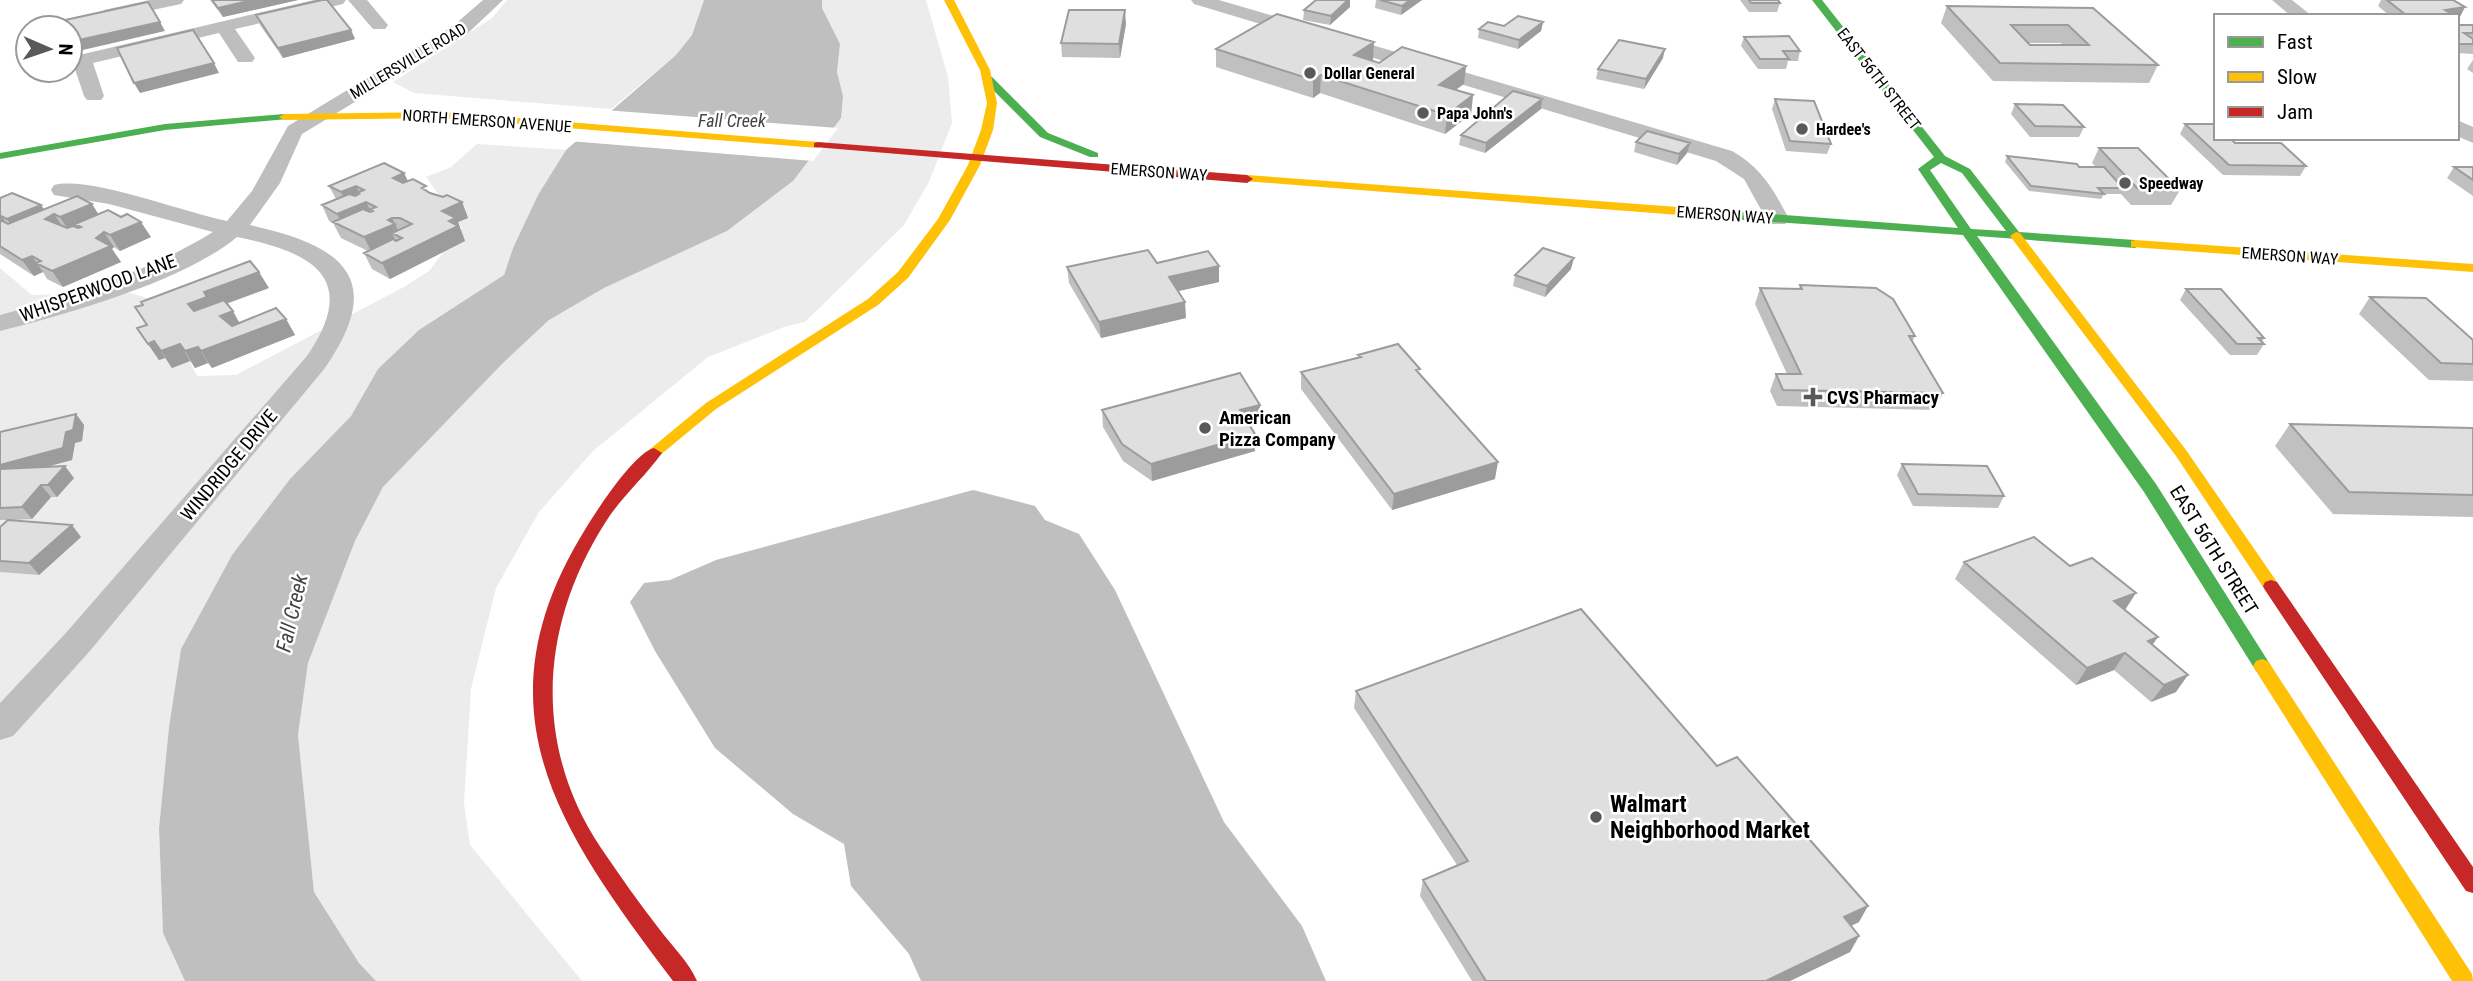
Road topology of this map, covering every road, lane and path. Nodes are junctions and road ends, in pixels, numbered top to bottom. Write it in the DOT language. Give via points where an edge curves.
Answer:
graph roads {
  1 [pos="177,0"];
  2 [pos="337,0"];
  3 [pos="357,0"];
  4 [pos="494,0"];
  5 [pos="949,0"];
  6 [pos="1200,0"];
  7 [pos="1817,0"];
  8 [pos="2281,0"];
  9 [pos="2300,14"];
  10 [pos="95,18"];
  11 [pos="379,25"];
  12 [pos="224,26"];
  13 [pos="197,33"];
  14 [pos="245,58"];
  15 [pos="988,79"];
  16 [pos="94,96"];
  17 [pos="316,116"];
  18 [pos="0,156"];
  19 [pos="976,158"];
  20 [pos="1941,158"];
  21 [pos="1116,169"];
  22 [pos="62,190"];
  23 [pos="1777,219"];
  24 [pos="231,230"];
  25 [pos="1968,233"];
  26 [pos="2016,236"];
  27 [pos="2473,268"];
  28 [pos="0,323"];
  29 [pos="0,726"];
  30 [pos="2473,884"];
  31 [pos="686,981"];
  32 [pos="2464,981"];
  1 -- 10 [label="street"];
  1 -- 13 [label="street"];
  2 -- 12 [label="street"];
  3 -- 11 [label="street"];
  4 -- 17 [label="street, MILLERSVILLE ROAD" via="460,30"];
  5 -- 15 [label="main road"];
  6 -- 23 [label="street" via="1724,156 1756,178"];
  7 -- 20 [label="main road, EAST 56TH STREET"];
  8 -- 9 [label="street"];
  12 -- 13 [label="street"];
  12 -- 14 [label="street"];
  13 -- 16 [label="street" via="82,60"];
  15 -- 19 [label="main road" via="989,127"];
  15 -- 21 [label="main road" via="1044,135 1087,150"];
  17 -- 18 [label="main road, NORTH EMERSON AVENUE" via="166,128"];
  17 -- 19 [label="main road, NORTH EMERSON AVENUE" via="432,115"];
  17 -- 24 [label="street" via="290,135 257,200"];
  19 -- 21 [label="main road, EMERSON WAY"];
  19 -- 31 [label="main road" via="967,182 927,242 876,300 705,411 637,469 586,540 553,617 540,705 560,794 613,882"];
  20 -- 25 [label="main road, EAST 56TH STREET" via="1924,169"];
  20 -- 26 [label="main road, EAST 56TH STREET" via="1966,171"];
  21 -- 23 [label="main road, EMERSON WAY"];
  22 -- 24 [label="street, WINDRIDGE DRIVE" via="125,199"];
  23 -- 25 [label="main road, EMERSON WAY"];
  24 -- 28 [label="street, WHISPERWOOD LANE" via="195,253 141,277"];
  24 -- 29 [label="street, WINDRIDGE DRIVE" via="298,246 331,268 342,288 342,313 335,333 316,362 78,643"];
  25 -- 26 [label="main road, EMERSON WAY"];
  25 -- 32 [label="main road, EAST 56TH STREET" via="2150,488"];
  26 -- 27 [label="main road, EMERSON WAY"];
  26 -- 30 [label="main road, EAST 56TH STREET" via="2181,453"];
}
